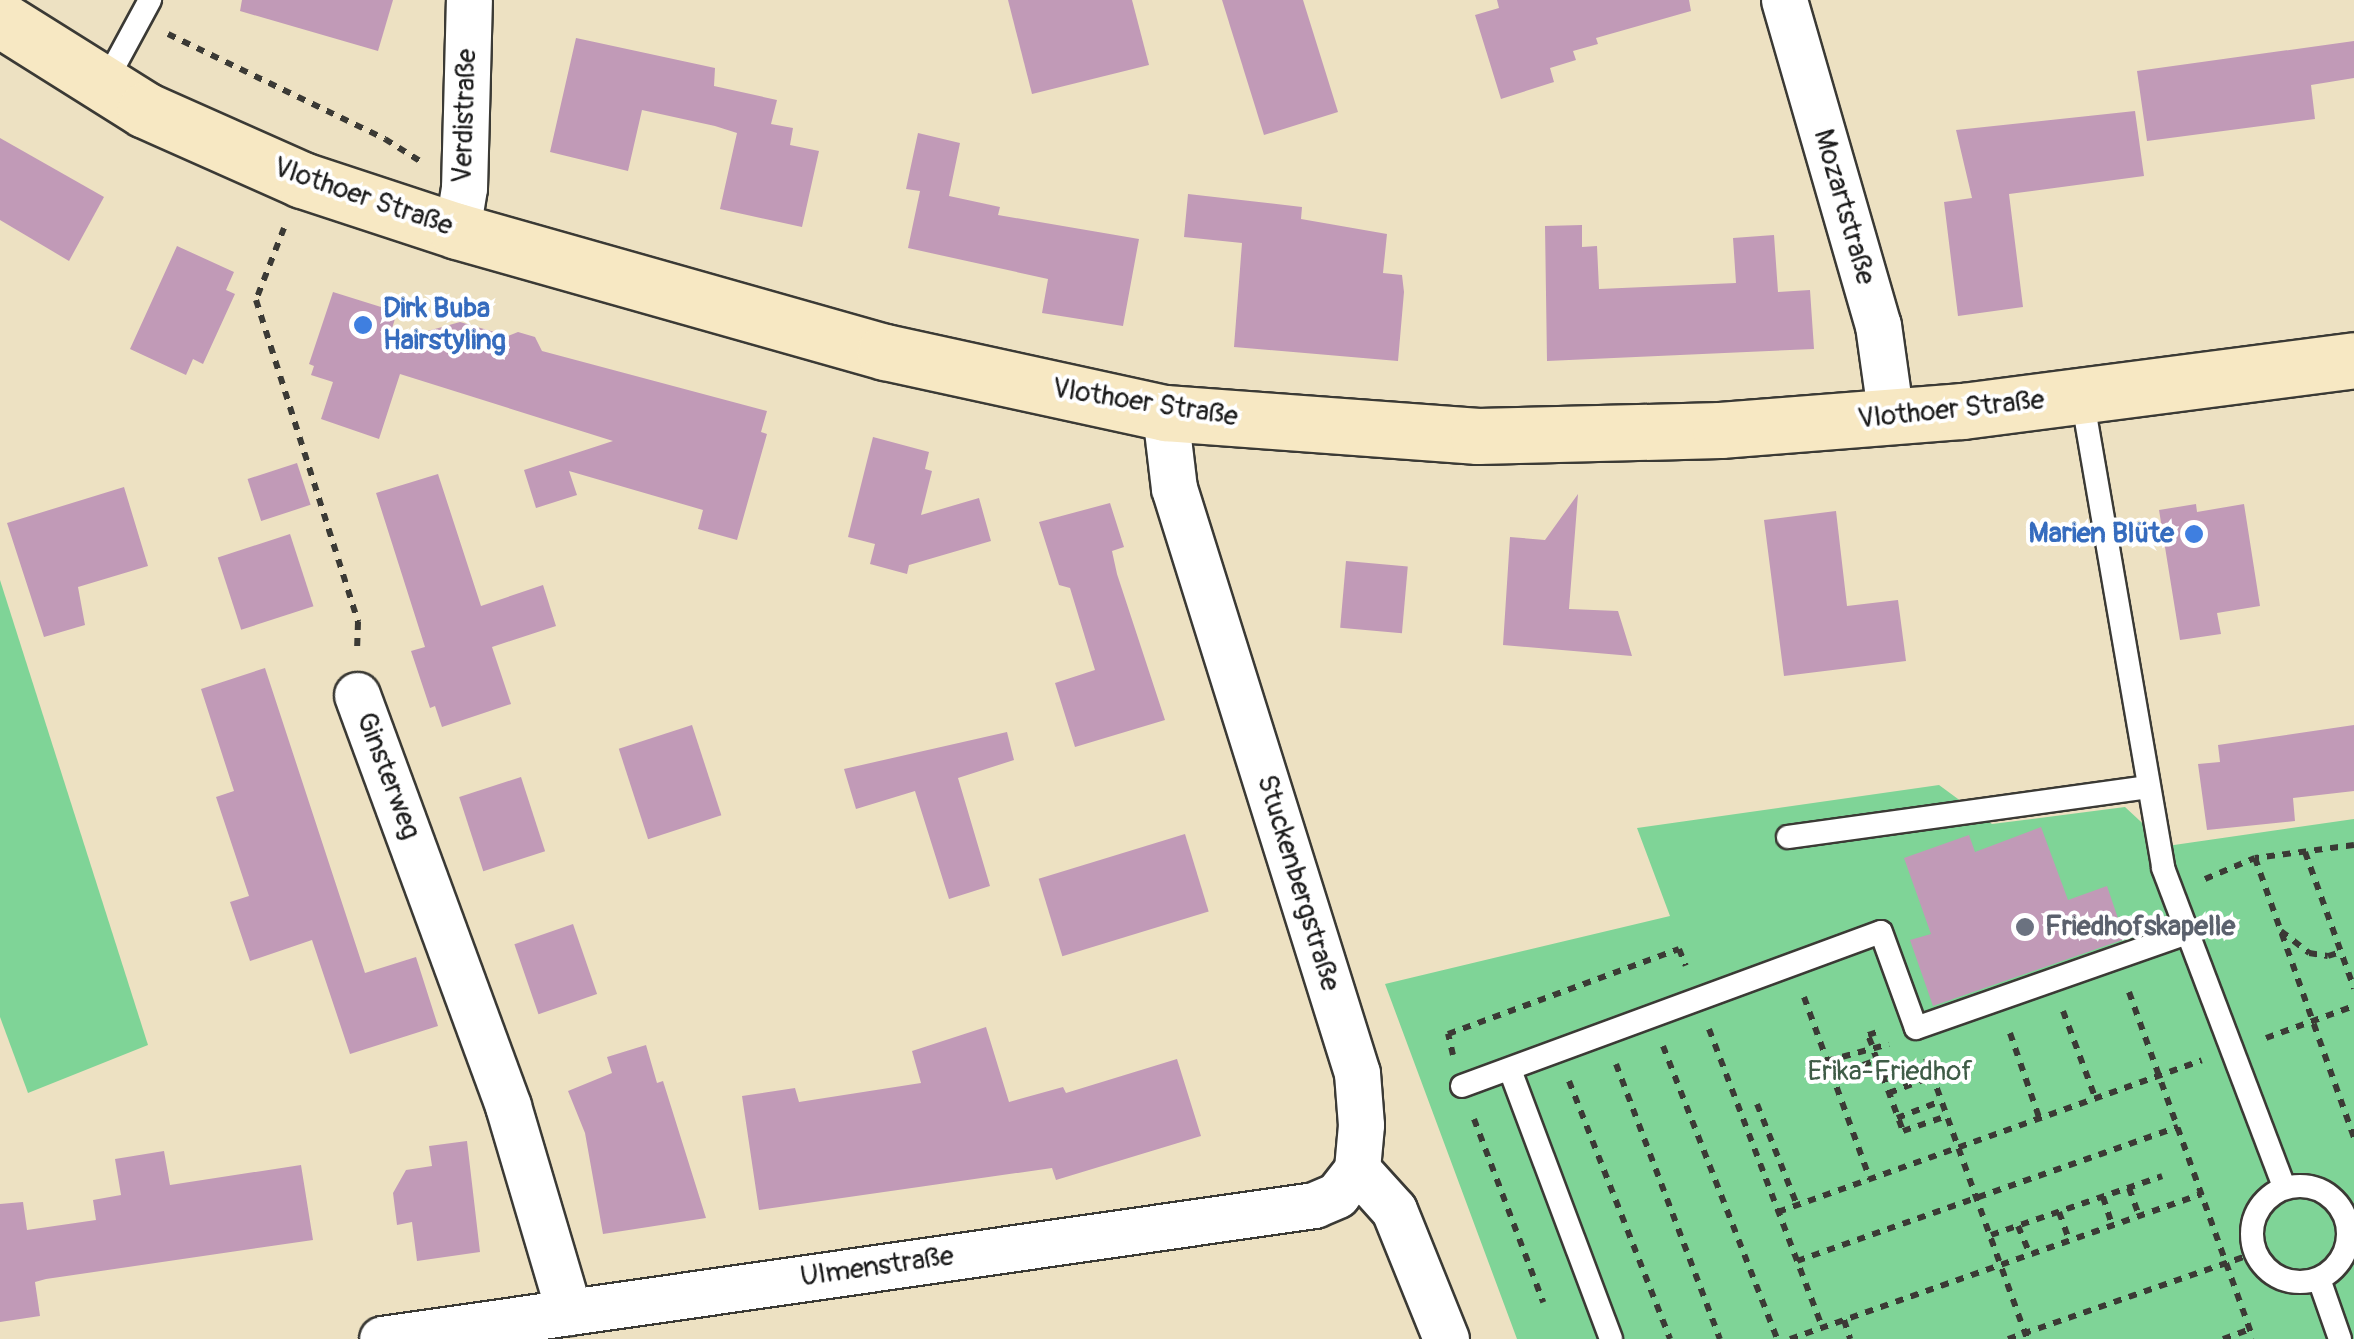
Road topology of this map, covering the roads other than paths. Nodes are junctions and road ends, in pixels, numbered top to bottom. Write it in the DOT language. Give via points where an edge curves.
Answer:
graph roads {
  1 [pos="469,0"];
  2 [pos="1784,0"];
  3 [pos="144,10"];
  4 [pos="0,20"];
  5 [pos="104,85"];
  6 [pos="460,210"];
  7 [pos="2354,360"];
  8 [pos="2082,396"];
  9 [pos="1164,413"];
  10 [pos="1891,418"];
  11 [pos="357,695"];
  12 [pos="2147,787"];
  13 [pos="1788,837"];
  14 [pos="2188,932"];
  15 [pos="1510,1070"];
  16 [pos="1462,1086"];
  17 [pos="1357,1169"];
  18 [pos="2284,1187"];
  19 [pos="2351,1219"];
  20 [pos="2319,1279"];
  21 [pos="569,1312"];
  22 [pos="382,1339"];
  23 [pos="1446,1339"];
  24 [pos="1610,1339"];
  25 [pos="2340,1339"];
  1 -- 6 [label="street, Verdistraße"];
  2 -- 10 [label="street, Mozartstraße" via="1878,325"];
  3 -- 5 [label="lane"];
  4 -- 5 [label="street, Vlothoer Straße"];
  5 -- 6 [label="street, Vlothoer Straße" via="302,180"];
  6 -- 9 [label="street, Vlothoer Straße" via="885,352"];
  7 -- 8 [label="street, Vlothoer Straße"];
  8 -- 10 [label="street, Vlothoer Straße"];
  8 -- 12 [label="lane"];
  9 -- 10 [label="street, Vlothoer Straße" via="1478,436"];
  9 -- 17 [label="street, Stuckenbergstraße" via="1174,488 1357,1073"];
  11 -- 21 [label="street, Ginsterweg" via="508,1106"];
  12 -- 13 [label="lane"];
  12 -- 14 [label="lane"];
  14 -- 15 [label="lane" via="1917,1031 1881,932"];
  14 -- 18 [label="lane"];
  15 -- 16 [label="lane"];
  15 -- 24 [label="lane"];
  17 -- 21 [label="street, Ulmenstraße" via="1337,1195 1314,1205"];
  17 -- 23 [label="street" via="1394,1210"];
  18 -- 19 [label="lane" via="2310,1186 2334,1198"];
  18 -- 20 [label="lane" via="2262,1202 2252,1226 2255,1252 2270,1273 2294,1282"];
  19 -- 20 [label="lane" via="2338,1265"];
  20 -- 25 [label="lane"];
  21 -- 22 [label="street, Ulmenstraße"];
}
